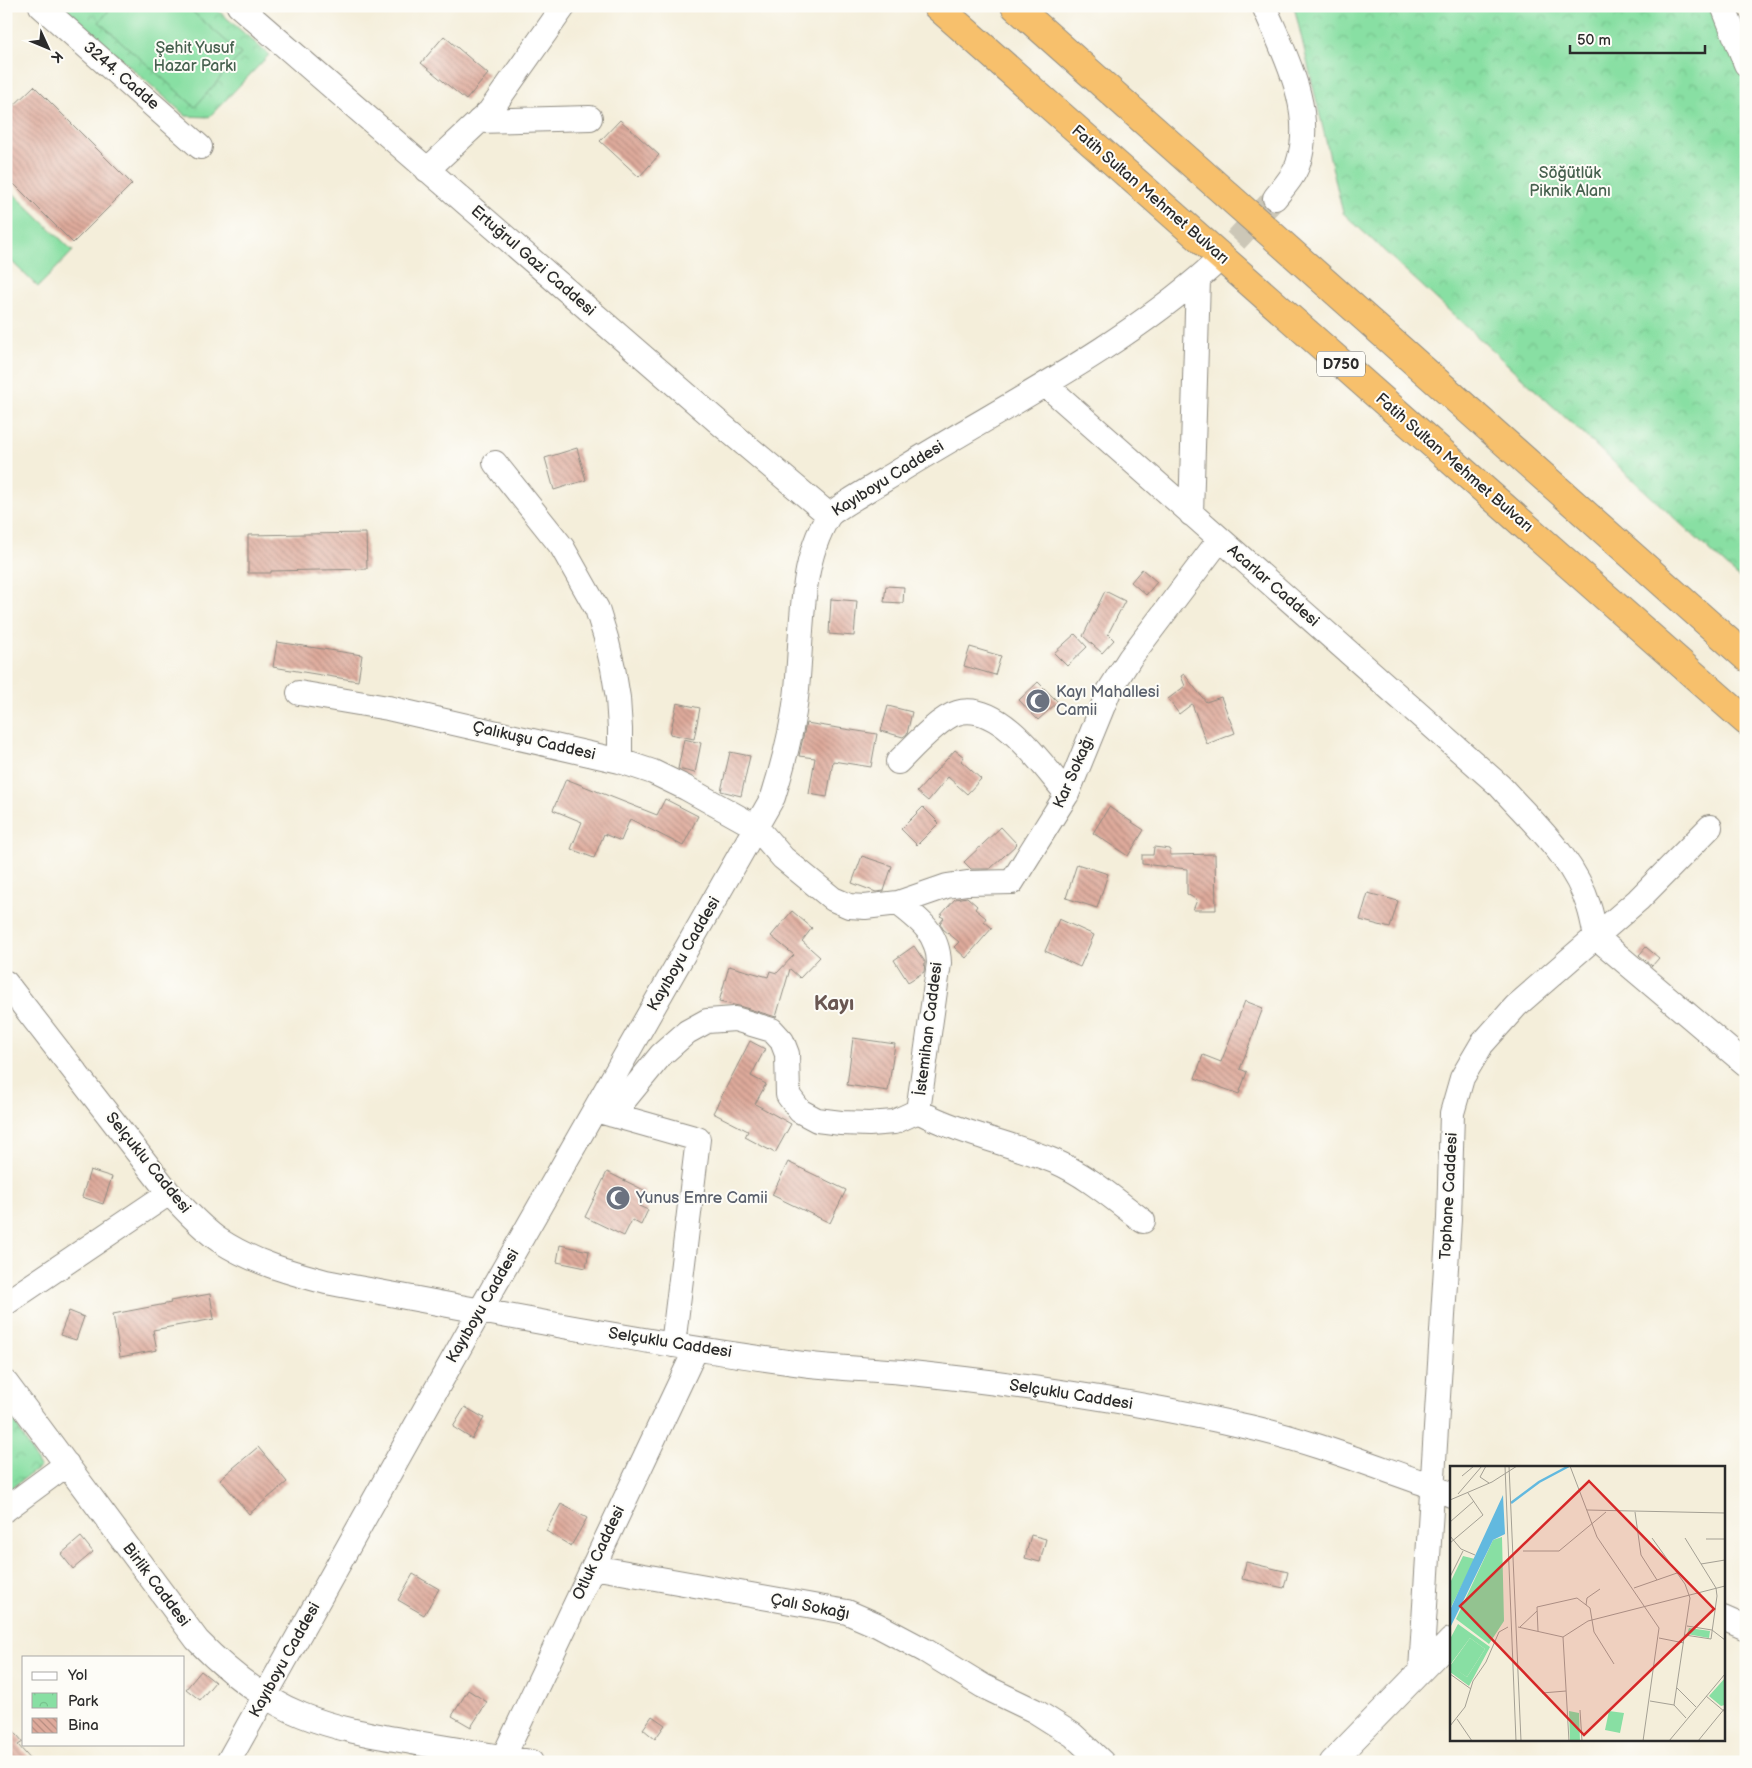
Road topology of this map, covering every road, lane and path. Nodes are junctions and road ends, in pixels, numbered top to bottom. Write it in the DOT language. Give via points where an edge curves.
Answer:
graph roads {
  1 [pos="42,6"];
  2 [pos="239,6"];
  3 [pos="564,6"];
  4 [pos="937,6"];
  5 [pos="1015,6"];
  6 [pos="1264,6"];
  7 [pos="1723,6"];
  8 [pos="1746,64"];
  9 [pos="590,118"];
  10 [pos="479,121"];
  11 [pos="200,146"];
  12 [pos="428,170"];
  13 [pos="1275,198"];
  14 [pos="1046,386"];
  15 [pos="495,463"];
  16 [pos="1191,514"];
  17 [pos="829,515"];
  18 [pos="1220,539"];
  19 [pos="1746,657"];
  20 [pos="299,693"];
  21 [pos="1746,721"];
  22 [pos="620,761"];
  23 [pos="898,762"];
  24 [pos="1066,794"];
  25 [pos="756,827"];
  26 [pos="1710,827"];
  27 [pos="1012,882"];
  28 [pos="898,903"];
  29 [pos="1596,937"];
  30 [pos="6,984"];
  31 [pos="1746,1064"];
  32 [pos="918,1111"];
  33 [pos="604,1112"];
  34 [pos="169,1193"];
  35 [pos="1143,1221"];
  36 [pos="6,1302"];
  37 [pos="480,1311"];
  38 [pos="673,1345"];
  39 [pos="696,1349"];
  40 [pos="8,1390"];
  41 [pos="66,1464"];
  42 [pos="1441,1491"];
  43 [pos="6,1510"];
  44 [pos="593,1567"];
  45 [pos="1724,1618"];
  46 [pos="1746,1628"];
  47 [pos="1450,1641"];
  48 [pos="1421,1670"];
  49 [pos="265,1696"];
  50 [pos="503,1758"];
  51 [pos="228,1762"];
  52 [pos="531,1762"];
  53 [pos="1102,1762"];
  54 [pos="1332,1762"];
  1 -- 11 [label="street, 3244. Cadde"];
  2 -- 12 [label="street, Ertuğrul Gazi Caddesi"];
  3 -- 10 [label="street" via="490,111"];
  4 -- 21 [label="highway, Fatih Sultan Mehmet Bulvarı / D750"];
  5 -- 19 [label="highway"];
  6 -- 13 [label="street" via="1292,73 1304,122 1298,165"];
  7 -- 8 [label="street"];
  9 -- 10 [label="street"];
  10 -- 12 [label="street"];
  12 -- 17 [label="street, Ertuğrul Gazi Caddesi"];
  14 -- 16 [label="street, Acarlar Caddesi"];
  14 -- 16 [label="street, Kayıboyu Caddesi" via="1142,322 1205,273"];
  14 -- 17 [label="street, Kayıboyu Caddesi" via="954,437"];
  15 -- 22 [label="street" via="562,547 596,609 617,690"];
  16 -- 18 [label="street, Acarlar Caddesi"];
  17 -- 25 [label="street, Kayıboyu Caddesi" via="814,547 808,574 796,698 786,755 773,797"];
  18 -- 24 [label="street, Kar Sokağı" via="1130,658 1109,691"];
  18 -- 29 [label="street, Acarlar Caddesi" via="1500,786 1561,853 1589,906"];
  20 -- 22 [label="street, Çalıkuşu Caddesi" via="388,708"];
  22 -- 25 [label="street, Çalıkuşu Caddesi" via="686,788"];
  23 -- 24 [label="street" via="957,712 976,712 1013,732"];
  24 -- 27 [label="street, Kar Sokağı"];
  25 -- 28 [label="street, Çalıkuşu Caddesi" via="783,858 833,899 849,906 865,907"];
  25 -- 33 [label="street, Kayıboyu Caddesi"];
  26 -- 29 [label="street, Tophane Caddesi" via="1638,900"];
  27 -- 28 [label="street, Çalıkuşu Caddesi" via="947,886"];
  28 -- 32 [label="street, İstemihan Caddesi" via="923,923 939,950"];
  29 -- 31 [label="street"];
  29 -- 42 [label="street, Tophane Caddesi" via="1516,1006 1482,1044 1462,1078 1452,1114"];
  30 -- 34 [label="street, Selçuklu Caddesi"];
  32 -- 33 [label="street" via="894,1122 869,1124 816,1120 800,1112 788,1095 787,1054 782,1041 772,1030 735,1019 707,1022 687,1032"];
  32 -- 35 [label="street" via="1056,1162 1082,1175"];
  33 -- 37 [label="street, Kayıboyu Caddesi"];
  33 -- 38 [label="street" via="698,1139"];
  34 -- 36 [label="street"];
  34 -- 37 [label="street, Selçuklu Caddesi" via="219,1240 273,1267 326,1282"];
  37 -- 38 [label="street, Selçuklu Caddesi"];
  37 -- 49 [label="street, Kayıboyu Caddesi"];
  38 -- 39 [label="street, Selçuklu Caddesi"];
  39 -- 42 [label="street, Selçuklu Caddesi" via="1052,1391 1166,1410 1302,1440"];
  39 -- 44 [label="street, Otluk Caddesi"];
  40 -- 41 [label="street, Birlik Caddesi"];
  41 -- 43 [label="street"];
  41 -- 49 [label="street, Birlik Caddesi" via="197,1640 223,1666"];
  42 -- 48 [label="street, Tophane Caddesi"];
  44 -- 50 [label="street, Otluk Caddesi"];
  44 -- 53 [label="street, Çalı Sokağı" via="847,1612 1035,1711 1073,1735"];
  45 -- 46 [label="street"];
  47 -- 48 [label="street"];
  48 -- 54 [label="street"];
  49 -- 50 [label="street, Birlik Caddesi" via="301,1715 335,1727"];
  49 -- 51 [label="street, Kayıboyu Caddesi"];
  50 -- 52 [label="street, Birlik Caddesi"];
}
